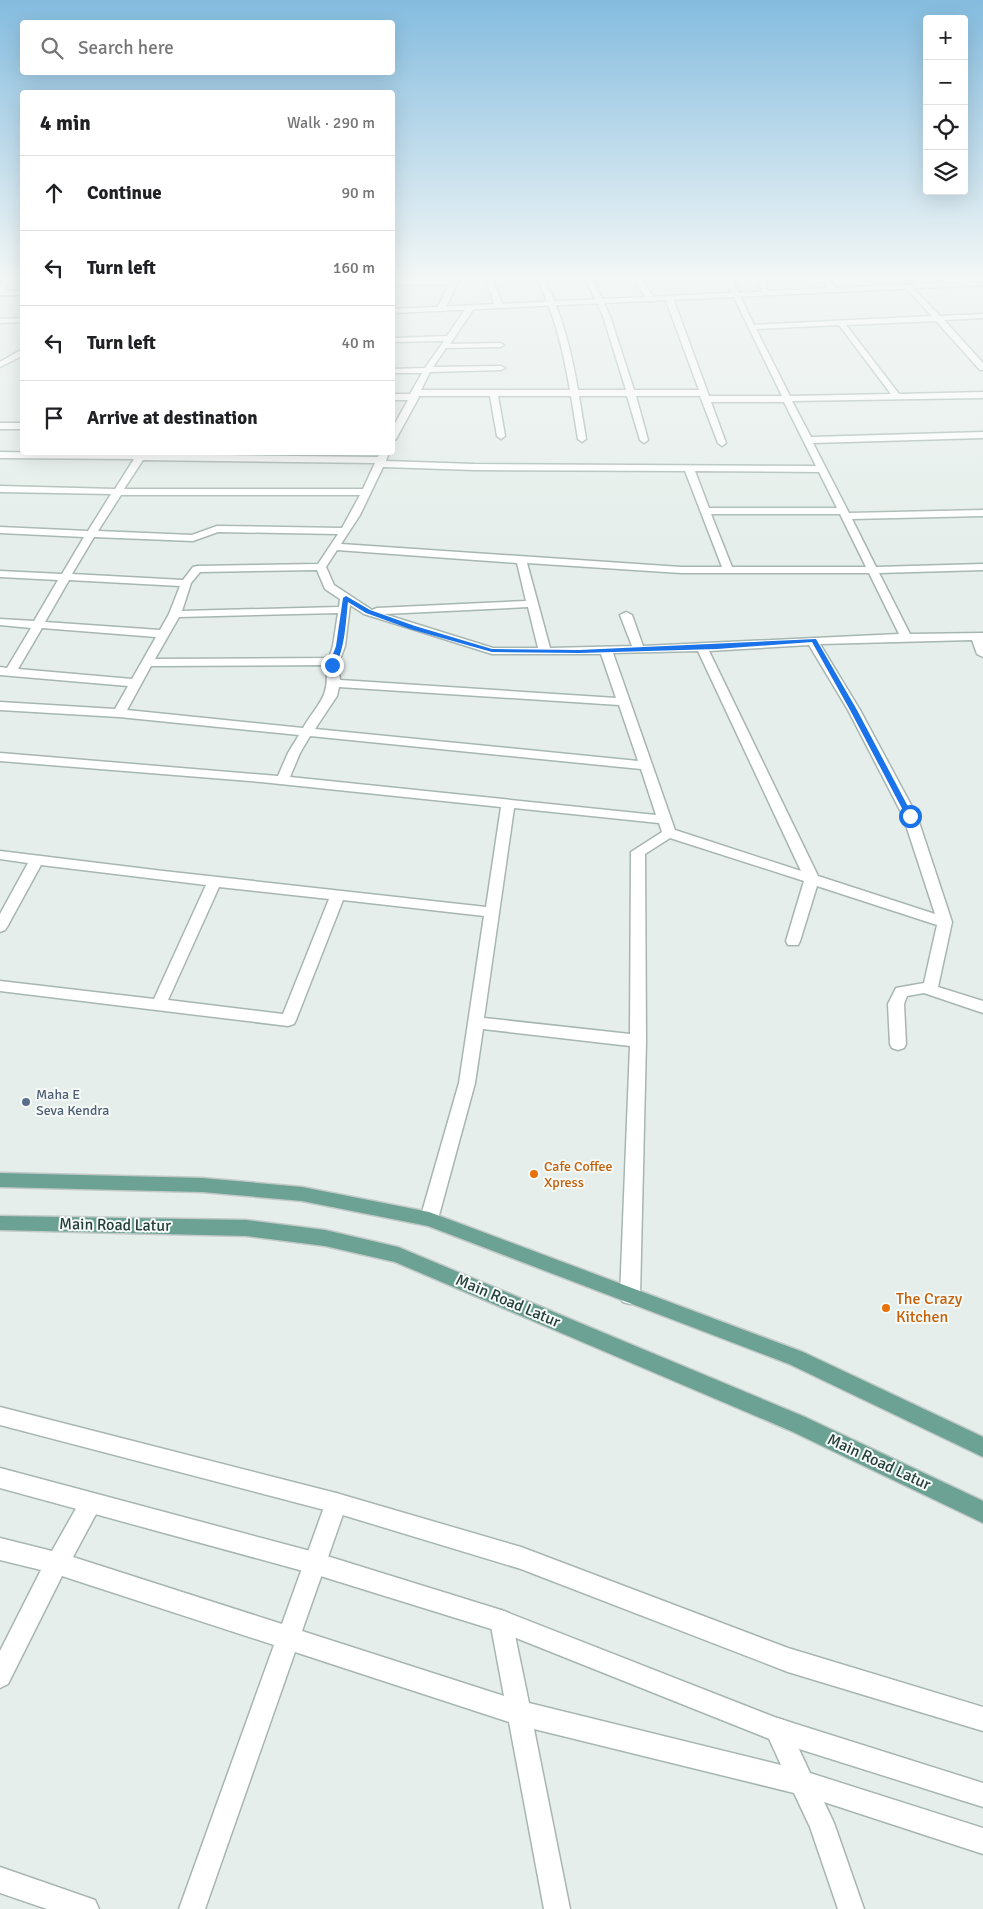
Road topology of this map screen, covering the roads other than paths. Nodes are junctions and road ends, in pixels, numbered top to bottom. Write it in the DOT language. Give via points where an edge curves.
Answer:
graph roads {
  1 [pos="431,366"];
  2 [pos="570,366"];
  3 [pos="622,366"];
  4 [pos="694,366"];
  5 [pos="771,366"];
  6 [pos="874,366"];
  7 [pos="501,368"];
  8 [pos="428,370"];
  9 [pos="395,371"];
  10 [pos="494,394"];
  11 [pos="574,394"];
  12 [pos="630,394"];
  13 [pos="415,395"];
  14 [pos="983,395"];
  15 [pos="705,396"];
  16 [pos="897,397"];
  17 [pos="395,398"];
  18 [pos="787,399"];
  19 [pos="0,426"];
  20 [pos="20,426"];
  21 [pos="395,433"];
  22 [pos="501,436"];
  23 [pos="983,436"];
  24 [pos="582,439"];
  25 [pos="644,440"];
  26 [pos="808,440"];
  27 [pos="722,443"];
  28 [pos="141,455"];
  29 [pos="1,456"];
  30 [pos="382,459"];
  31 [pos="689,468"];
  32 [pos="823,468"];
  33 [pos="0,489"];
  34 [pos="119,492"];
  35 [pos="366,492"];
  36 [pos="705,511"];
  37 [pos="844,513"];
  38 [pos="983,513"];
  39 [pos="0,530"];
  40 [pos="345,531"];
  41 [pos="91,534"];
  42 [pos="335,547"];
  43 [pos="521,560"];
  44 [pos="321,567"];
  45 [pos="983,567"];
  46 [pos="728,570"];
  47 [pos="873,570"];
  48 [pos="0,574"];
  49 [pos="65,578"];
  50 [pos="186,583"];
  51 [pos="345,604"];
  52 [pos="532,604"];
  53 [pos="368,612"];
  54 [pos="175,614"];
  55 [pos="626,615"];
  56 [pos="0,622"];
  57 [pos="39,624"];
  58 [pos="164,634"];
  59 [pos="979,636"];
  60 [pos="906,637"];
  61 [pos="814,640"];
  62 [pos="702,647"];
  63 [pos="639,650"];
  64 [pos="545,651"];
  65 [pos="606,651"];
  66 [pos="983,654"];
  67 [pos="333,661"];
  68 [pos="148,663"];
  69 [pos="6,672"];
  70 [pos="137,683"];
  71 [pos="334,683"];
  72 [pos="624,702"];
  73 [pos="0,706"];
  74 [pos="120,713"];
  75 [pos="307,732"];
  76 [pos="0,757"];
  77 [pos="645,766"];
  78 [pos="282,781"];
  79 [pos="508,804"];
  80 [pos="667,827"];
  81 [pos="0,855"];
  82 [pos="37,860"];
  83 [pos="812,879"];
  84 [pos="216,881"];
  85 [pos="338,895"];
  86 [pos="492,912"];
  87 [pos="945,922"];
  88 [pos="0,927"];
  89 [pos="793,941"];
  90 [pos="0,986"];
  91 [pos="930,990"];
  92 [pos="158,1006"];
  93 [pos="983,1007"];
  94 [pos="476,1023"];
  95 [pos="638,1041"];
  96 [pos="898,1044"];
  97 [pos="0,1180"];
  98 [pos="428,1219"];
  99 [pos="0,1223"];
  100 [pos="630,1296"];
  101 [pos="0,1416"];
  102 [pos="983,1447"];
  103 [pos="0,1478"];
  104 [pos="91,1503"];
  105 [pos="336,1503"];
  106 [pos="983,1512"];
  107 [pos="0,1549"];
  108 [pos="57,1563"];
  109 [pos="314,1563"];
  110 [pos="501,1620"];
  111 [pos="287,1639"];
  112 [pos="0,1676"];
  113 [pos="519,1713"];
  114 [pos="983,1719"];
  115 [pos="777,1730"];
  116 [pos="801,1782"];
  117 [pos="983,1795"];
  118 [pos="983,1841"];
  119 [pos="0,1880"];
  120 [pos="86,1909"];
  121 [pos="192,1909"];
  122 [pos="557,1909"];
  123 [pos="851,1909"];
  1 -- 8 [label="street"];
  2 -- 11 [label="street"];
  3 -- 12 [label="street"];
  4 -- 15 [label="street"];
  5 -- 18 [label="street"];
  6 -- 16 [label="street"];
  7 -- 8 [label="street"];
  8 -- 9 [label="street"];
  8 -- 13 [label="street"];
  10 -- 11 [label="street"];
  10 -- 13 [label="street"];
  10 -- 22 [label="street"];
  11 -- 12 [label="street"];
  11 -- 24 [label="street"];
  12 -- 15 [label="street"];
  12 -- 25 [label="street"];
  13 -- 17 [label="street"];
  13 -- 21 [label="street"];
  14 -- 16 [label="street"];
  15 -- 18 [label="street"];
  15 -- 27 [label="street"];
  16 -- 18 [label="street"];
  18 -- 26 [label="street"];
  19 -- 20 [label="street"];
  23 -- 26 [label="street"];
  26 -- 32 [label="street"];
  28 -- 29 [label="street"];
  28 -- 30 [label="street"];
  28 -- 34 [label="street"];
  30 -- 31 [label="street"];
  30 -- 35 [label="street"];
  31 -- 32 [label="street"];
  31 -- 36 [label="street"];
  32 -- 37 [label="street"];
  33 -- 34 [label="street"];
  34 -- 35 [label="street"];
  34 -- 41 [label="street"];
  35 -- 40 [label="street"];
  36 -- 37 [label="street"];
  36 -- 46 [label="street"];
  37 -- 38 [label="street"];
  37 -- 47 [label="street"];
  39 -- 41 [label="street"];
  40 -- 41 [label="street" via="217,529 193,538"];
  40 -- 42 [label="street"];
  41 -- 49 [label="street"];
  42 -- 43 [label="street"];
  42 -- 44 [label="street"];
  43 -- 46 [label="street"];
  43 -- 52 [label="street"];
  44 -- 50 [label="street" via="197,568"];
  44 -- 51 [label="street" via="329,588"];
  45 -- 47 [label="street"];
  46 -- 47 [label="street"];
  47 -- 60 [label="street"];
  48 -- 49 [label="street"];
  49 -- 50 [label="street"];
  49 -- 57 [label="street"];
  50 -- 54 [label="street"];
  51 -- 53 [label="street"];
  51 -- 54 [label="street"];
  51 -- 67 [label="street" via="339,646"];
  52 -- 53 [label="street"];
  52 -- 64 [label="street"];
  53 -- 64 [label="street" via="492,651"];
  54 -- 58 [label="street"];
  55 -- 63 [label="street"];
  56 -- 57 [label="street"];
  57 -- 58 [label="street"];
  57 -- 69 [label="street"];
  58 -- 68 [label="street"];
  59 -- 60 [label="street"];
  59 -- 66 [label="street"];
  60 -- 61 [label="street"];
  61 -- 62 [label="street"];
  61 -- 87 [label="street" via="910,816"];
  62 -- 63 [label="street"];
  62 -- 83 [label="street"];
  63 -- 65 [label="street"];
  64 -- 65 [label="street"];
  65 -- 72 [label="street"];
  67 -- 68 [label="street"];
  67 -- 71 [label="street"];
  68 -- 70 [label="street"];
  69 -- 70 [label="street"];
  70 -- 74 [label="street"];
  71 -- 72 [label="street"];
  71 -- 75 [label="street" via="331,696"];
  72 -- 77 [label="street"];
  73 -- 74 [label="street"];
  74 -- 75 [label="street"];
  75 -- 77 [label="street"];
  75 -- 78 [label="street"];
  76 -- 78 [label="street"];
  77 -- 80 [label="street"];
  78 -- 79 [label="street"];
  79 -- 80 [label="street"];
  79 -- 86 [label="street"];
  80 -- 83 [label="street"];
  80 -- 95 [label="street" via="638,852"];
  81 -- 82 [label="street"];
  82 -- 84 [label="street"];
  82 -- 88 [label="street"];
  83 -- 87 [label="street"];
  83 -- 89 [label="street"];
  84 -- 85 [label="street"];
  84 -- 92 [label="street"];
  85 -- 86 [label="street"];
  85 -- 92 [label="street" via="288,1020"];
  86 -- 94 [label="street"];
  87 -- 91 [label="street"];
  90 -- 92 [label="street"];
  91 -- 93 [label="street"];
  91 -- 96 [label="street" via="901,992 896,1004"];
  94 -- 95 [label="street"];
  94 -- 98 [label="street" via="467,1083"];
  95 -- 100 [label="street"];
  97 -- 98 [label="main road" via="220,1186 302,1194"];
  98 -- 100 [label="main road"];
  99 -- 106 [label="main road, Main Road Latur" via="246,1228 325,1238 398,1255 798,1424"];
  100 -- 102 [label="main road" via="796,1358"];
  101 -- 105 [label="street"];
  103 -- 104 [label="street"];
  104 -- 108 [label="street"];
  104 -- 109 [label="street"];
  105 -- 109 [label="street"];
  105 -- 114 [label="street" via="521,1558 788,1660"];
  107 -- 108 [label="street"];
  108 -- 111 [label="street"];
  108 -- 112 [label="street"];
  109 -- 110 [label="street"];
  109 -- 111 [label="street"];
  110 -- 113 [label="street"];
  110 -- 115 [label="street"];
  111 -- 113 [label="street"];
  111 -- 121 [label="street"];
  113 -- 116 [label="street"];
  113 -- 122 [label="street"];
  115 -- 116 [label="street"];
  115 -- 117 [label="street"];
  116 -- 118 [label="street"];
  116 -- 123 [label="street" via="821,1823"];
  119 -- 120 [label="street"];
}
